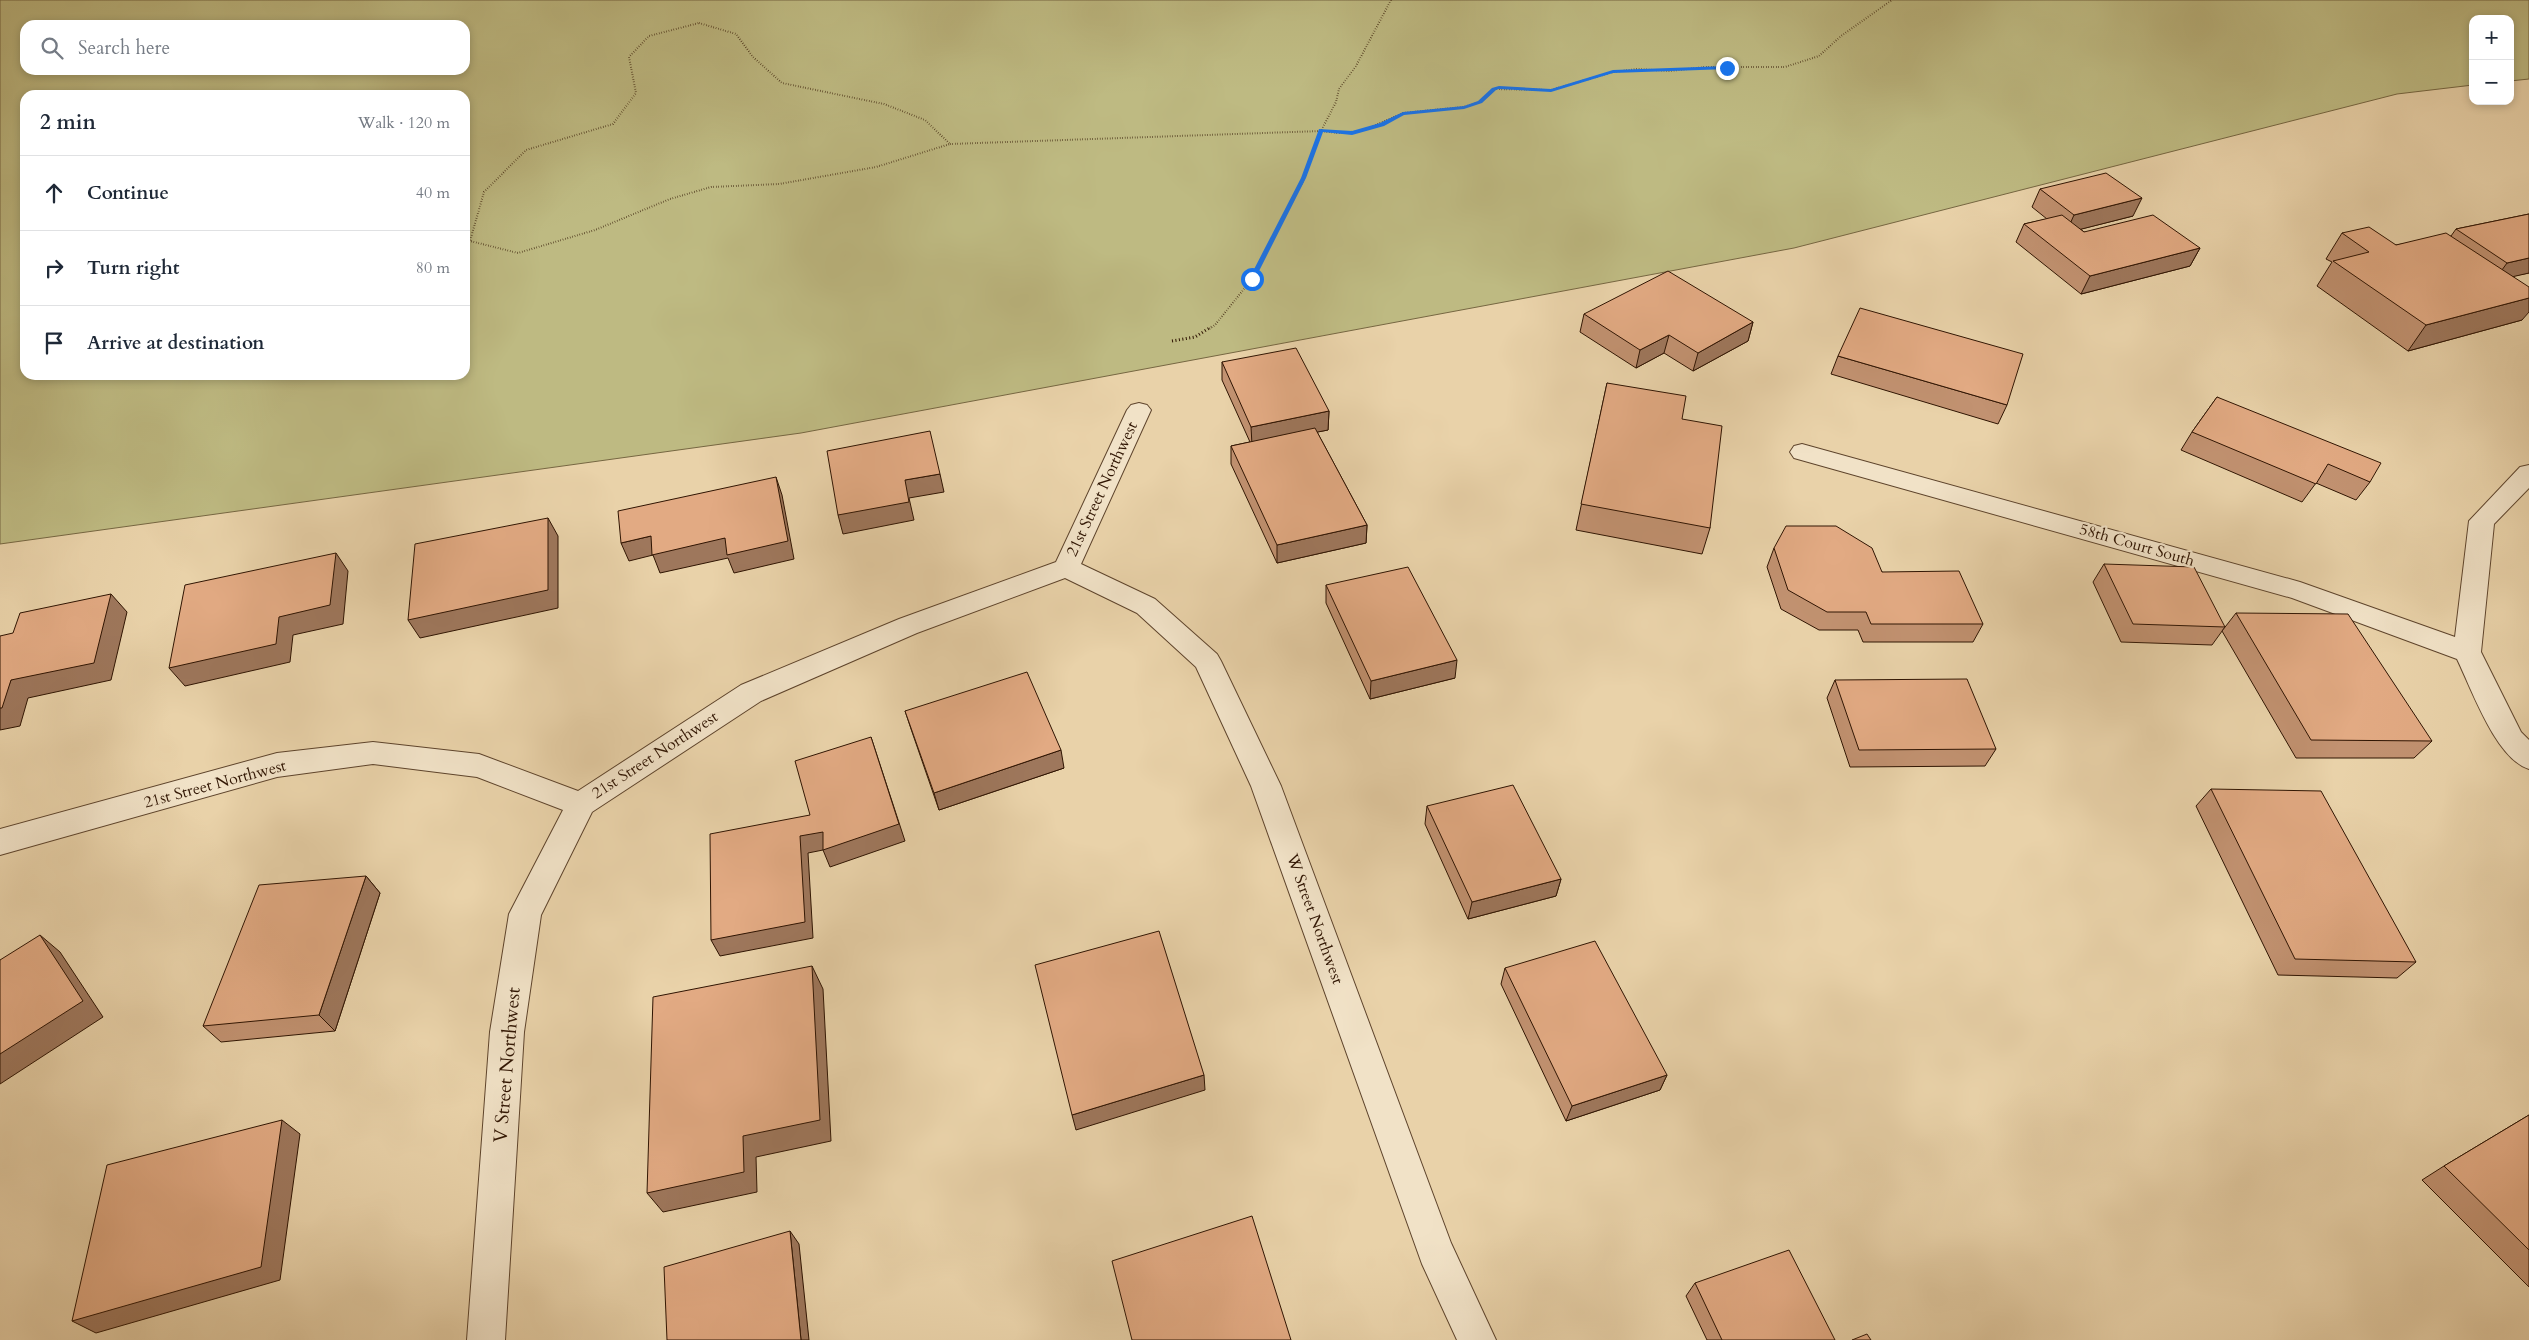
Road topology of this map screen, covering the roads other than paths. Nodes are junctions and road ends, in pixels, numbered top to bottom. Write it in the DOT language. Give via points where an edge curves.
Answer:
graph roads {
  1 [pos="1139,410"];
  2 [pos="1802,452"];
  3 [pos="2529,473"];
  4 [pos="1066,568"];
  5 [pos="2467,652"];
  6 [pos="2529,758"];
  7 [pos="581,804"];
  8 [pos="0,842"];
  9 [pos="486,1340"];
  10 [pos="1477,1340"];
  1 -- 4 [label="street, 21st Street Northwest"];
  2 -- 5 [label="street, 58th Court South" via="2300,591"];
  3 -- 5 [label="street" via="2482,521"];
  4 -- 7 [label="street, 21st Street Northwest" via="908,626 751,693"];
  4 -- 10 [label="street, W Street Northwest" via="1146,606 1207,661 1266,786 1435,1251"];
  5 -- 6 [label="street" via="2511,740"];
  7 -- 8 [label="street, 21st Street Northwest" via="479,766 373,753 277,765"];
  7 -- 9 [label="street, V Street Northwest" via="525,914 507,1032"];
}
